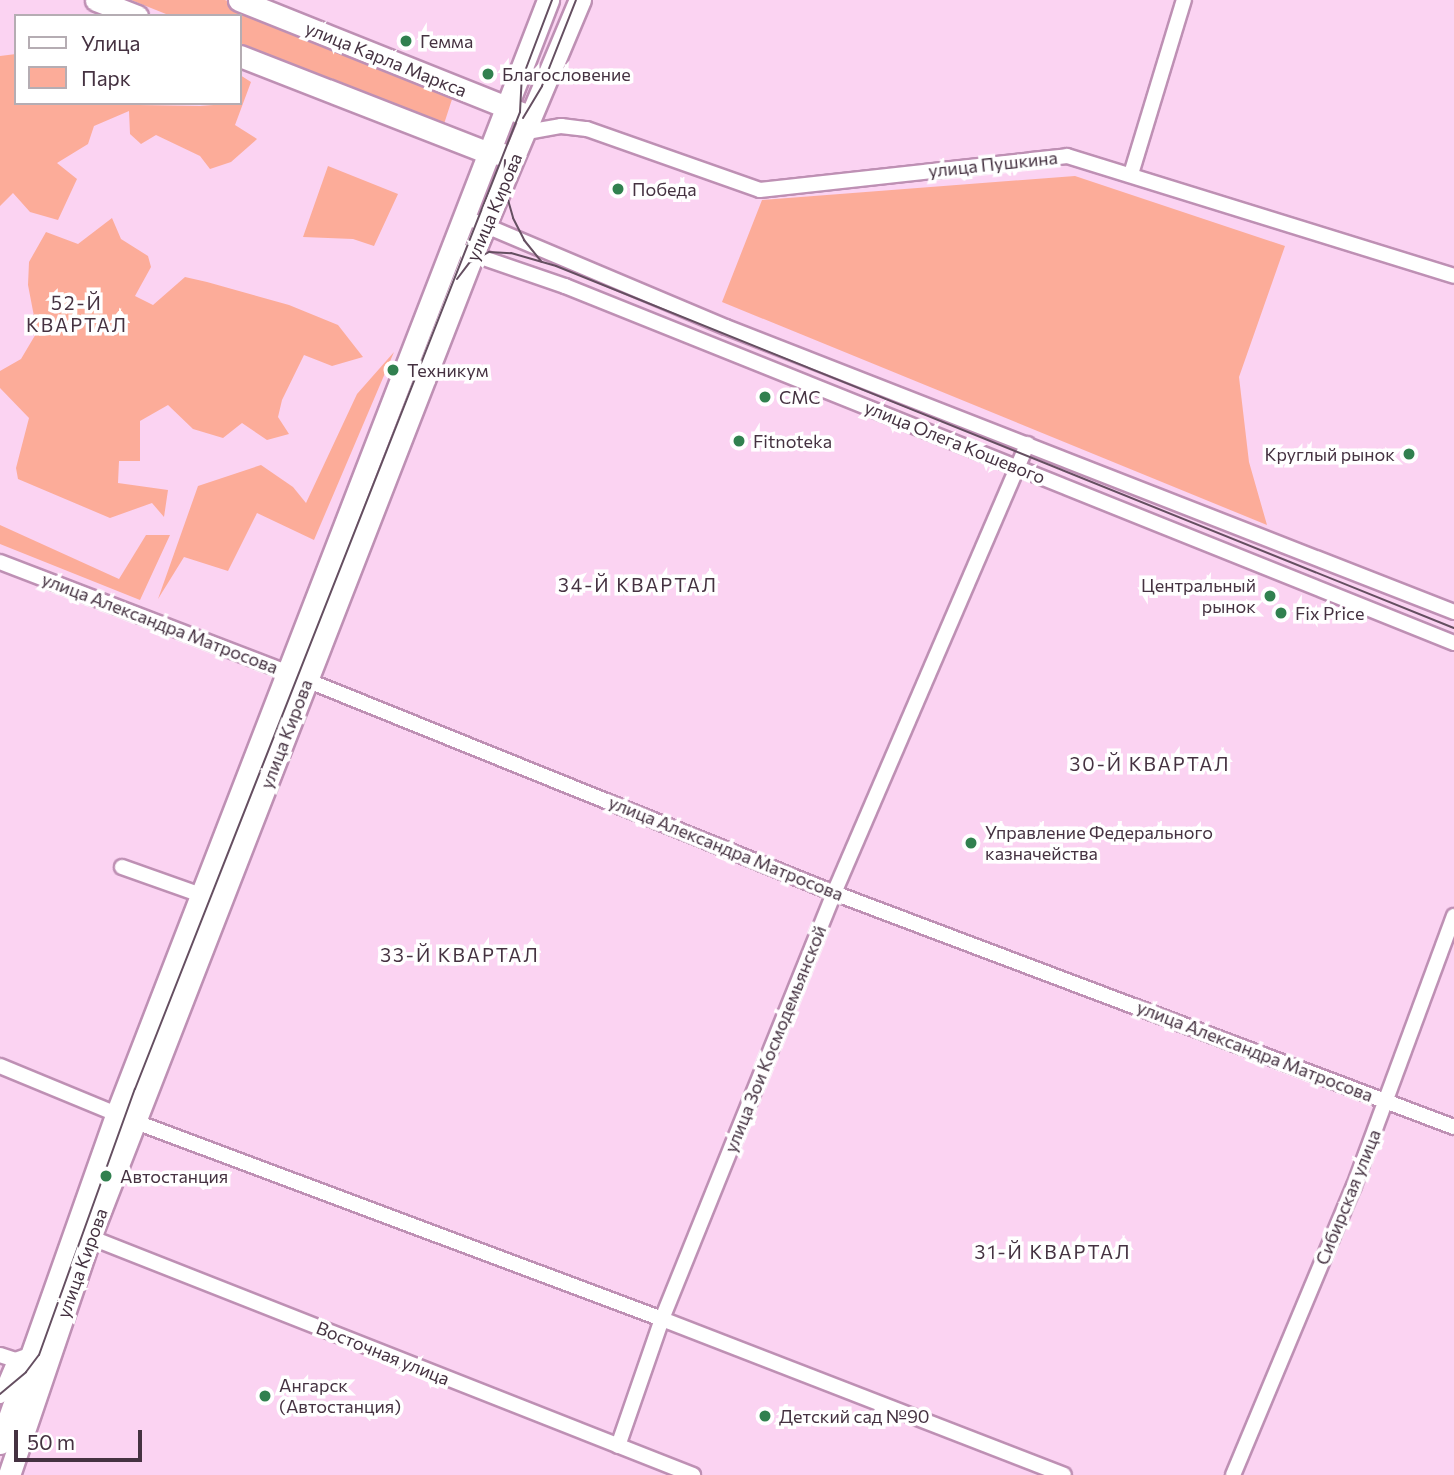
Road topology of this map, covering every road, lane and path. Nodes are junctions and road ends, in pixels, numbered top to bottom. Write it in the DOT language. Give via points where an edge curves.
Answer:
graph roads {
  1 [pos="96,0"];
  2 [pos="239,0"];
  3 [pos="548,0"];
  4 [pos="580,0"];
  5 [pos="1184,0"];
  6 [pos="131,14"];
  7 [pos="242,57"];
  8 [pos="508,107"];
  9 [pos="530,125"];
  10 [pos="489,153"];
  11 [pos="516,156"];
  12 [pos="1131,174"];
  13 [pos="475,222"];
  14 [pos="463,251"];
  15 [pos="1454,276"];
  16 [pos="1027,444"];
  17 [pos="1017,467"];
  18 [pos="0,562"];
  19 [pos="1454,612"];
  20 [pos="1454,643"];
  21 [pos="297,676"];
  22 [pos="122,867"];
  23 [pos="834,892"];
  24 [pos="201,895"];
  25 [pos="1454,916"];
  26 [pos="0,1066"];
  27 [pos="1385,1100"];
  28 [pos="126,1119"];
  29 [pos="1454,1127"];
  30 [pos="92,1182"];
  31 [pos="104,1203"];
  32 [pos="82,1234"];
  33 [pos="76,1280"];
  34 [pos="53,1288"];
  35 [pos="662,1319"];
  36 [pos="0,1355"];
  37 [pos="33,1355"];
  38 [pos="0,1396"];
  39 [pos="0,1443"];
  40 [pos="618,1446"];
  41 [pos="9,1475"];
  42 [pos="693,1475"];
  43 [pos="1064,1475"];
  44 [pos="1233,1475"];
  1 -- 6 [label="street"];
  2 -- 8 [label="street, улица Карла Маркса"];
  3 -- 8 [label="street, улица Кирова"];
  4 -- 9 [label="street, улица Кирова"];
  5 -- 12 [label="street"];
  7 -- 10 [label="street"];
  8 -- 9 [label="street, улица Карла Маркса"];
  8 -- 10 [label="street, улица Кирова"];
  9 -- 11 [label="street, улица Кирова"];
  9 -- 12 [label="street, улица Пушкина" via="587,129 760,190 1067,156"];
  10 -- 11 [label="street"];
  10 -- 13 [label="street, улица Кирова"];
  11 -- 13 [label="street, улица Кирова"];
  12 -- 15 [label="street, улица Пушкина"];
  13 -- 14 [label="street, улица Кирова"];
  13 -- 16 [label="street, улица Олега Кошевого" via="726,327"];
  14 -- 17 [label="street, улица Олега Кошевого" via="565,286"];
  14 -- 21 [label="street, улица Кирова"];
  16 -- 17 [label="street, улица Зои Космодемьянской"];
  16 -- 19 [label="street, улица Олега Кошевого"];
  17 -- 20 [label="street, улица Олега Кошевого"];
  17 -- 23 [label="street, улица Зои Космодемьянской"];
  18 -- 21 [label="street, улица Александра Матросова"];
  21 -- 23 [label="street, улица Александра Матросова"];
  21 -- 24 [label="street, улица Кирова"];
  21 -- 28 [label="street, улица Кирова"];
  22 -- 24 [label="street"];
  23 -- 27 [label="street, улица Александра Матросова"];
  23 -- 35 [label="street, улица Зои Космодемьянской"];
  24 -- 28 [label="street, улица Кирова"];
  25 -- 27 [label="street, Сибирская улица"];
  26 -- 28 [label="street"];
  27 -- 29 [label="street, улица Александра Матросова"];
  27 -- 44 [label="street, Сибирская улица"];
  28 -- 30 [label="street, улица Кирова"];
  28 -- 31 [label="street, улица Кирова"];
  28 -- 35 [label="street"];
  30 -- 31 [label="street"];
  30 -- 32 [label="street, улица Кирова"];
  31 -- 32 [label="street, улица Кирова"];
  32 -- 33 [label="street, улица Кирова"];
  32 -- 34 [label="street, улица Кирова"];
  32 -- 40 [label="street, Восточная улица"];
  33 -- 34 [label="street"];
  33 -- 37 [label="street, улица Кирова"];
  34 -- 37 [label="street, улица Кирова"];
  35 -- 40 [label="street, улица Зои Космодемьянской"];
  35 -- 43 [label="street"];
  36 -- 37 [label="street"];
  37 -- 38 [label="street"];
  37 -- 39 [label="street, улица Кирова"];
  37 -- 41 [label="street, улица Кирова"];
  40 -- 42 [label="street, Восточная улица"];
}
